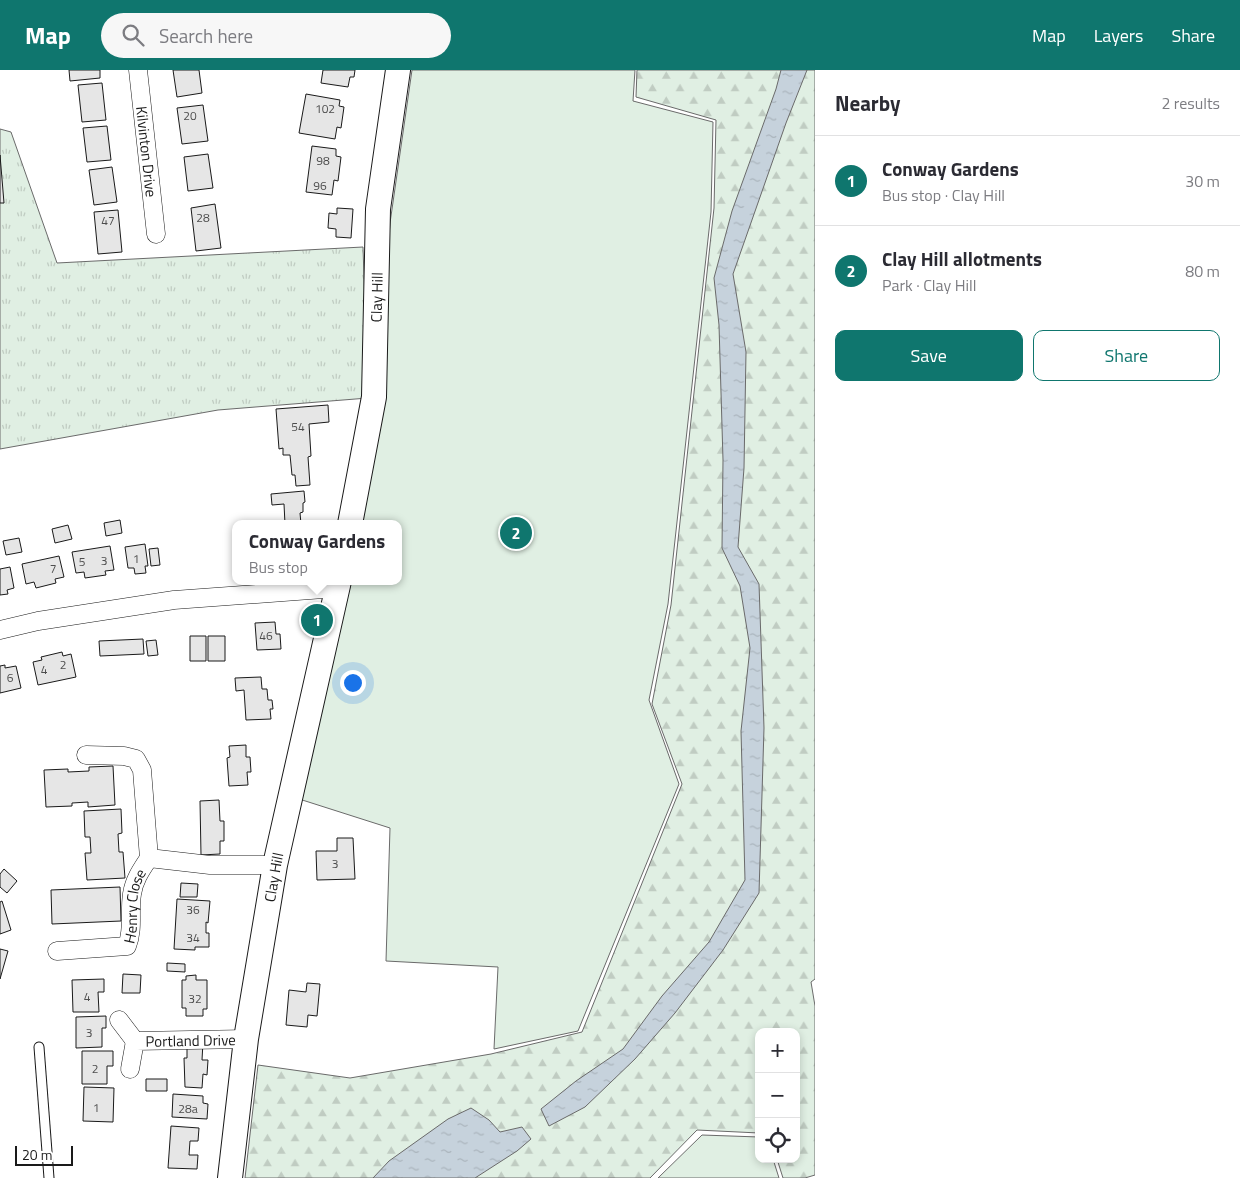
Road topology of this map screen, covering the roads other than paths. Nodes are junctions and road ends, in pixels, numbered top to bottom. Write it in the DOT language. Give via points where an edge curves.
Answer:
graph roads {
  1 [pos="138,70"];
  2 [pos="398,70"];
  3 [pos="156,234"];
  4 [pos="351,520"];
  5 [pos="338,585"];
  6 [pos="0,630"];
  7 [pos="86,755"];
  8 [pos="149,858"];
  9 [pos="275,865"];
  10 [pos="58,951"];
  11 [pos="119,1020"];
  12 [pos="246,1039"];
  13 [pos="135,1041"];
  14 [pos="39,1046"];
  15 [pos="130,1069"];
  16 [pos="49,1178"];
  17 [pos="230,1178"];
  1 -- 3 [label="street, Kilvinton Drive"];
  2 -- 4 [label="street, Clay Hill" via="378,209 374,397"];
  5 -- 6 [label="street" via="174,600"];
  5 -- 9 [label="street, Clay Hill"];
  7 -- 8 [label="street, Henry Close" via="136,759 142,770"];
  8 -- 9 [label="street, Henry Close" via="210,865"];
  8 -- 10 [label="street, Henry Close" via="137,876 132,895 131,936 127,946"];
  9 -- 12 [label="street, Clay Hill"];
  11 -- 13 [label="street, Portland Drive"];
  12 -- 13 [label="street, Portland Drive"];
  12 -- 17 [label="street, Clay Hill"];
  13 -- 15 [label="street, Portland Drive"];
  14 -- 16 [label="lane"];
}
